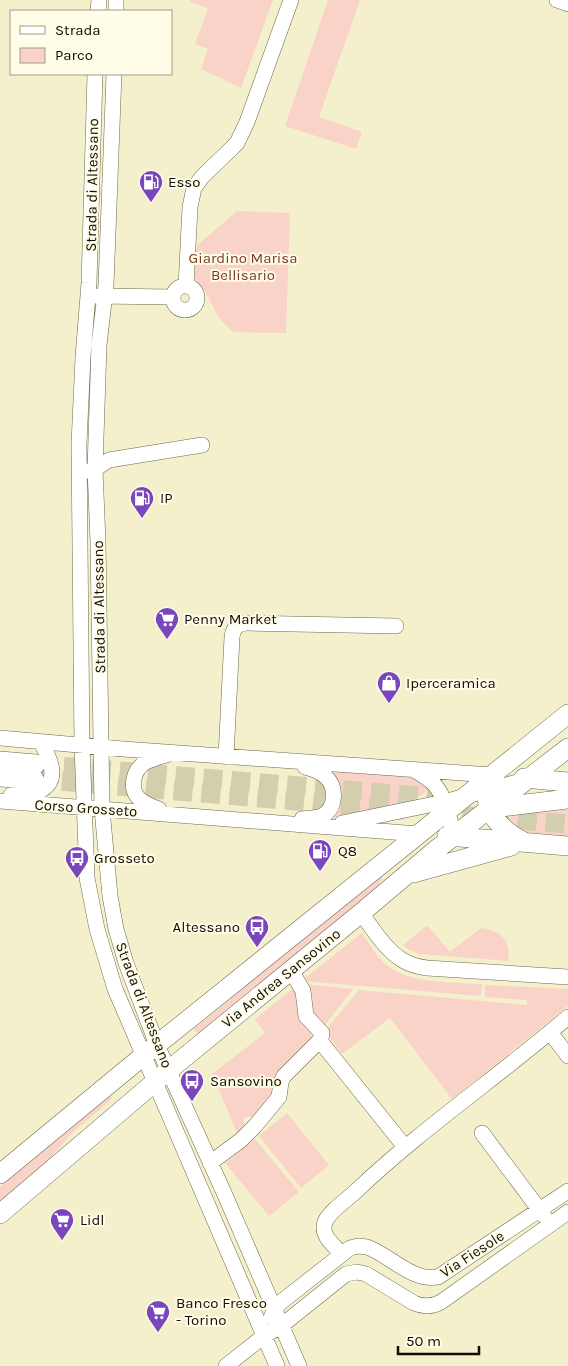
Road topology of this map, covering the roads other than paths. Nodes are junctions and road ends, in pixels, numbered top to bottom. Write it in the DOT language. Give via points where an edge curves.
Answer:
graph roads {
  1 [pos="291,0"];
  2 [pos="557,0"];
  3 [pos="568,4"];
  4 [pos="95,75"];
  5 [pos="114,75"];
  6 [pos="186,286"];
  7 [pos="105,296"];
  8 [pos="173,296"];
  9 [pos="88,297"];
  10 [pos="202,445"];
  11 [pos="95,470"];
  12 [pos="79,472"];
  13 [pos="396,626"];
  14 [pos="568,714"];
  15 [pos="0,738"];
  16 [pos="40,742"];
  17 [pos="82,746"];
  18 [pos="101,748"];
  19 [pos="568,748"];
  20 [pos="178,753"];
  21 [pos="226,757"];
  22 [pos="0,761"];
  23 [pos="288,762"];
  24 [pos="413,769"];
  25 [pos="0,777"];
  26 [pos="529,778"];
  27 [pos="568,782"];
  28 [pos="489,791"];
  29 [pos="0,796"];
  30 [pos="568,799"];
  31 [pos="0,801"];
  32 [pos="84,807"];
  33 [pos="102,809"];
  34 [pos="172,814"];
  35 [pos="448,817"];
  36 [pos="280,822"];
  37 [pos="321,827"];
  38 [pos="418,834"];
  39 [pos="525,843"];
  40 [pos="568,846"];
  41 [pos="406,875"];
  42 [pos="361,913"];
  43 [pos="291,970"];
  44 [pos="568,977"];
  45 [pos="568,1017"];
  46 [pos="550,1032"];
  47 [pos="320,1041"];
  48 [pos="150,1050"];
  49 [pos="568,1056"];
  50 [pos="162,1076"];
  51 [pos="482,1133"];
  52 [pos="405,1147"];
  53 [pos="210,1163"];
  54 [pos="0,1174"];
  55 [pos="568,1191"];
  56 [pos="539,1209"];
  57 [pos="568,1212"];
  58 [pos="0,1214"];
  59 [pos="550,1225"];
  60 [pos="342,1254"];
  61 [pos="274,1310"];
  62 [pos="281,1326"];
  63 [pos="264,1336"];
  64 [pos="226,1366"];
  65 [pos="277,1366"];
  66 [pos="298,1366"];
  1 -- 6 [label="street" via="240,138 194,188"];
  2 -- 3 [label="street"];
  4 -- 9 [label="street, Strada di Altessano"];
  5 -- 7 [label="street, Strada di Altessano"];
  6 -- 8 [label="street" via="179,287"];
  6 -- 8 [label="street" via="196,292 195,306 180,310 174,304"];
  7 -- 8 [label="street"];
  7 -- 9 [label="street"];
  7 -- 11 [label="street, Strada di Altessano" via="99,345"];
  9 -- 12 [label="street, Strada di Altessano"];
  10 -- 11 [label="street" via="109,460"];
  11 -- 12 [label="street"];
  11 -- 18 [label="street, Strada di Altessano"];
  12 -- 17 [label="street, Strada di Altessano"];
  13 -- 21 [label="street" via="238,624 232,637"];
  14 -- 28 [label="main road, Via Andrea Sansovino"];
  15 -- 16 [label="street, Corso Grosseto"];
  16 -- 17 [label="street, Corso Grosseto"];
  16 -- 29 [label="street, Corso Grosseto" via="52,768 47,786 35,792"];
  17 -- 18 [label="street, Corso Grosseto"];
  17 -- 32 [label="street, Strada di Altessano"];
  18 -- 20 [label="street, Corso Grosseto"];
  18 -- 33 [label="street, Strada di Altessano"];
  19 -- 26 [label="main road, Via Andrea Sansovino"];
  20 -- 21 [label="street, Corso Grosseto"];
  20 -- 34 [label="street, Corso Grosseto" via="143,764 133,784 135,793 143,802"];
  21 -- 23 [label="street, Corso Grosseto"];
  22 -- 25 [label="main road, Corso Grosseto" via="35,772"];
  23 -- 24 [label="street, Corso Grosseto"];
  23 -- 36 [label="street, Corso Grosseto" via="327,777 332,786 333,800 329,810 321,816"];
  24 -- 28 [label="street, Corso Grosseto"];
  24 -- 35 [label="street" via="434,785"];
  26 -- 27 [label="main road, Corso Grosseto"];
  26 -- 28 [label="main road, Via Andrea Sansovino"];
  26 -- 28 [label="main road, Corso Grosseto"];
  28 -- 30 [label="main road"];
  28 -- 35 [label="main road, Via Andrea Sansovino"];
  28 -- 35 [label="main road, Via Andrea Sansovino" via="464,797"];
  28 -- 39 [label="main road" via="496,819 505,830"];
  31 -- 32 [label="street, Corso Grosseto"];
  32 -- 33 [label="street, Corso Grosseto"];
  32 -- 48 [label="street, Strada di Altessano" via="87,878 97,929 115,989"];
  33 -- 34 [label="street, Corso Grosseto"];
  33 -- 48 [label="street, Strada di Altessano" via="108,886"];
  34 -- 36 [label="street, Corso Grosseto"];
  35 -- 37 [label="street, Corso Grosseto"];
  35 -- 38 [label="main road, Corso Grosseto"];
  35 -- 38 [label="main road, Via Andrea Sansovino"];
  35 -- 39 [label="main road, Corso Grosseto"];
  35 -- 41 [label="main road, Via Andrea Sansovino"];
  36 -- 37 [label="street, Corso Grosseto"];
  37 -- 38 [label="street, Corso Grosseto"];
  38 -- 48 [label="main road, Via Andrea Sansovino"];
  39 -- 40 [label="main road, Corso Grosseto"];
  39 -- 41 [label="main road"];
  41 -- 42 [label="main road, Via Andrea Sansovino"];
  42 -- 43 [label="main road, Via Andrea Sansovino"];
  42 -- 44 [label="street" via="388,948 411,964 427,968"];
  43 -- 47 [label="street" via="303,990 306,1016 322,1032"];
  43 -- 50 [label="main road, Via Andrea Sansovino"];
  45 -- 46 [label="street"];
  46 -- 49 [label="street"];
  46 -- 52 [label="street"];
  47 -- 52 [label="street"];
  47 -- 53 [label="street" via="284,1076 279,1097 250,1131"];
  48 -- 50 [label="street, Strada di Altessano"];
  48 -- 54 [label="main road, Via Andrea Sansovino"];
  50 -- 53 [label="street, Strada di Altessano"];
  50 -- 58 [label="main road, Via Andrea Sansovino"];
  50 -- 63 [label="street, Strada di Altessano"];
  51 -- 56 [label="street"];
  52 -- 60 [label="street" via="327,1218 326,1236"];
  53 -- 61 [label="street, Strada di Altessano"];
  55 -- 56 [label="street, Via Fiesole"];
  56 -- 59 [label="street"];
  56 -- 60 [label="street, Via Fiesole" via="438,1277 418,1275 367,1247 350,1248"];
  57 -- 59 [label="street, Via Fiesole"];
  59 -- 62 [label="street, Via Fiesole" via="438,1304 418,1304 368,1275 353,1272"];
  60 -- 61 [label="street, Via Fiesole"];
  61 -- 62 [label="street, Strada di Altessano"];
  61 -- 63 [label="street"];
  62 -- 63 [label="street, Via Fiesole"];
  62 -- 66 [label="street, Strada di Altessano"];
  63 -- 64 [label="street, Via Fiesole"];
  63 -- 65 [label="street, Strada di Altessano"];
}
